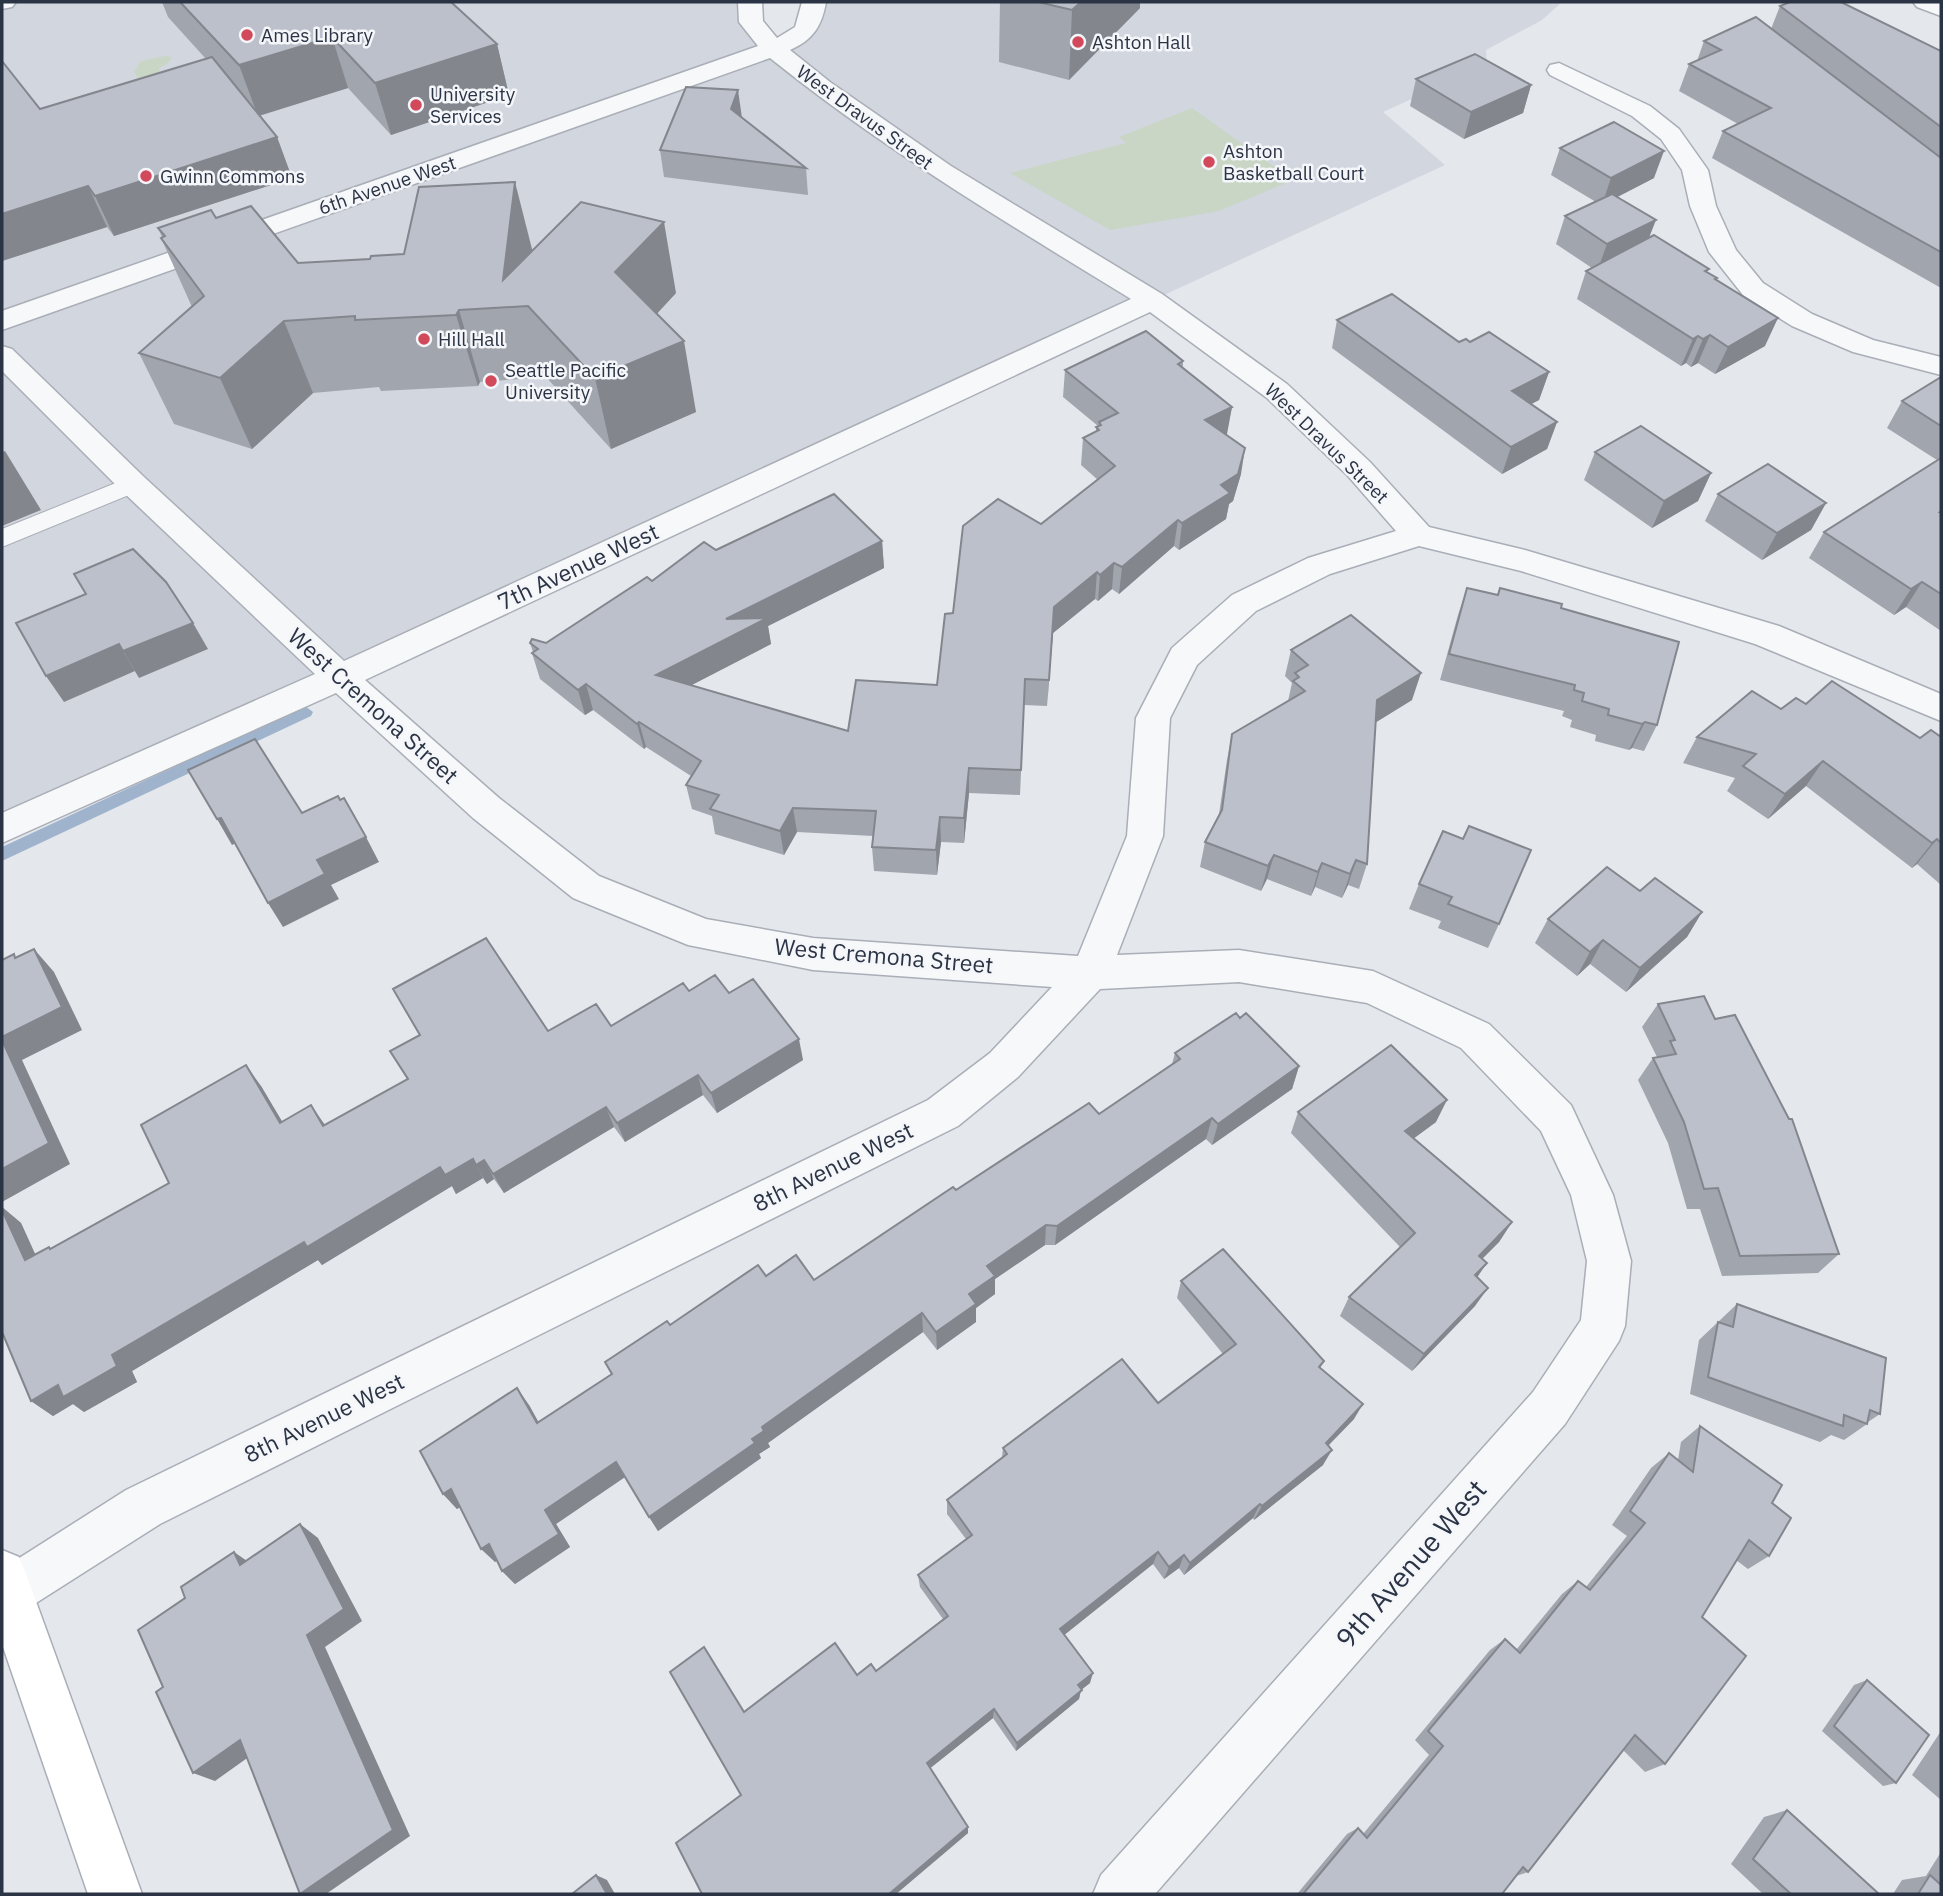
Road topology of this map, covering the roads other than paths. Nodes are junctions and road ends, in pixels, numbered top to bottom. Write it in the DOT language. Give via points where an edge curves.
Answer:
graph roads {
  1 [pos="750,2"];
  2 [pos="814,2"];
  3 [pos="1926,2"];
  4 [pos="1941,9"];
  5 [pos="773,49"];
  6 [pos="1559,71"];
  7 [pos="1152,300"];
  8 [pos="2,321"];
  9 [pos="2,355"];
  10 [pos="1941,366"];
  11 [pos="133,485"];
  12 [pos="1418,535"];
  13 [pos="2,539"];
  14 [pos="340,677"];
  15 [pos="1941,708"];
  16 [pos="2,829"];
  17 [pos="1090,973"];
  18 [pos="1592,1195"];
  19 [pos="5,1584"];
  20 [pos="115,1894"];
  21 [pos="1120,1894"];
  1 -- 5 [label="street, West Dravus Street" via="751,22"];
  2 -- 5 [label="street, West Dravus Street" via="811,25 798,38"];
  3 -- 4 [label="street"];
  5 -- 7 [label="street, West Dravus Street" via="942,172"];
  5 -- 8 [label="street, 6th Avenue West"];
  6 -- 10 [label="street" via="1641,111 1670,134 1695,170 1703,206 1723,252 1753,289 1802,320 1863,346"];
  7 -- 12 [label="street, West Dravus Street" via="1277,391 1359,469"];
  7 -- 14 [label="street, 7th Avenue West"];
  9 -- 11 [label="street, West Cremona Street"];
  11 -- 13 [label="lane"];
  11 -- 14 [label="street, West Cremona Street"];
  12 -- 15 [label="street" via="1525,561 1767,635"];
  12 -- 17 [label="street, 8th Avenue West" via="1319,566 1244,603 1184,657 1153,718 1145,836"];
  14 -- 16 [label="street, 7th Avenue West"];
  14 -- 17 [label="street, West Cremona Street" via="486,808 586,887 702,934 813,954"];
  17 -- 18 [label="street, West Cremona Street" via="1239,966 1373,987 1475,1035 1556,1118"];
  17 -- 19 [label="street, 8th Avenue West" via="1004,1065 943,1113 143,1507"];
  18 -- 21 [label="street, 9th Avenue West" via="1609,1261 1603,1326 1549,1408"];
  19 -- 20 [label="street"];
}
